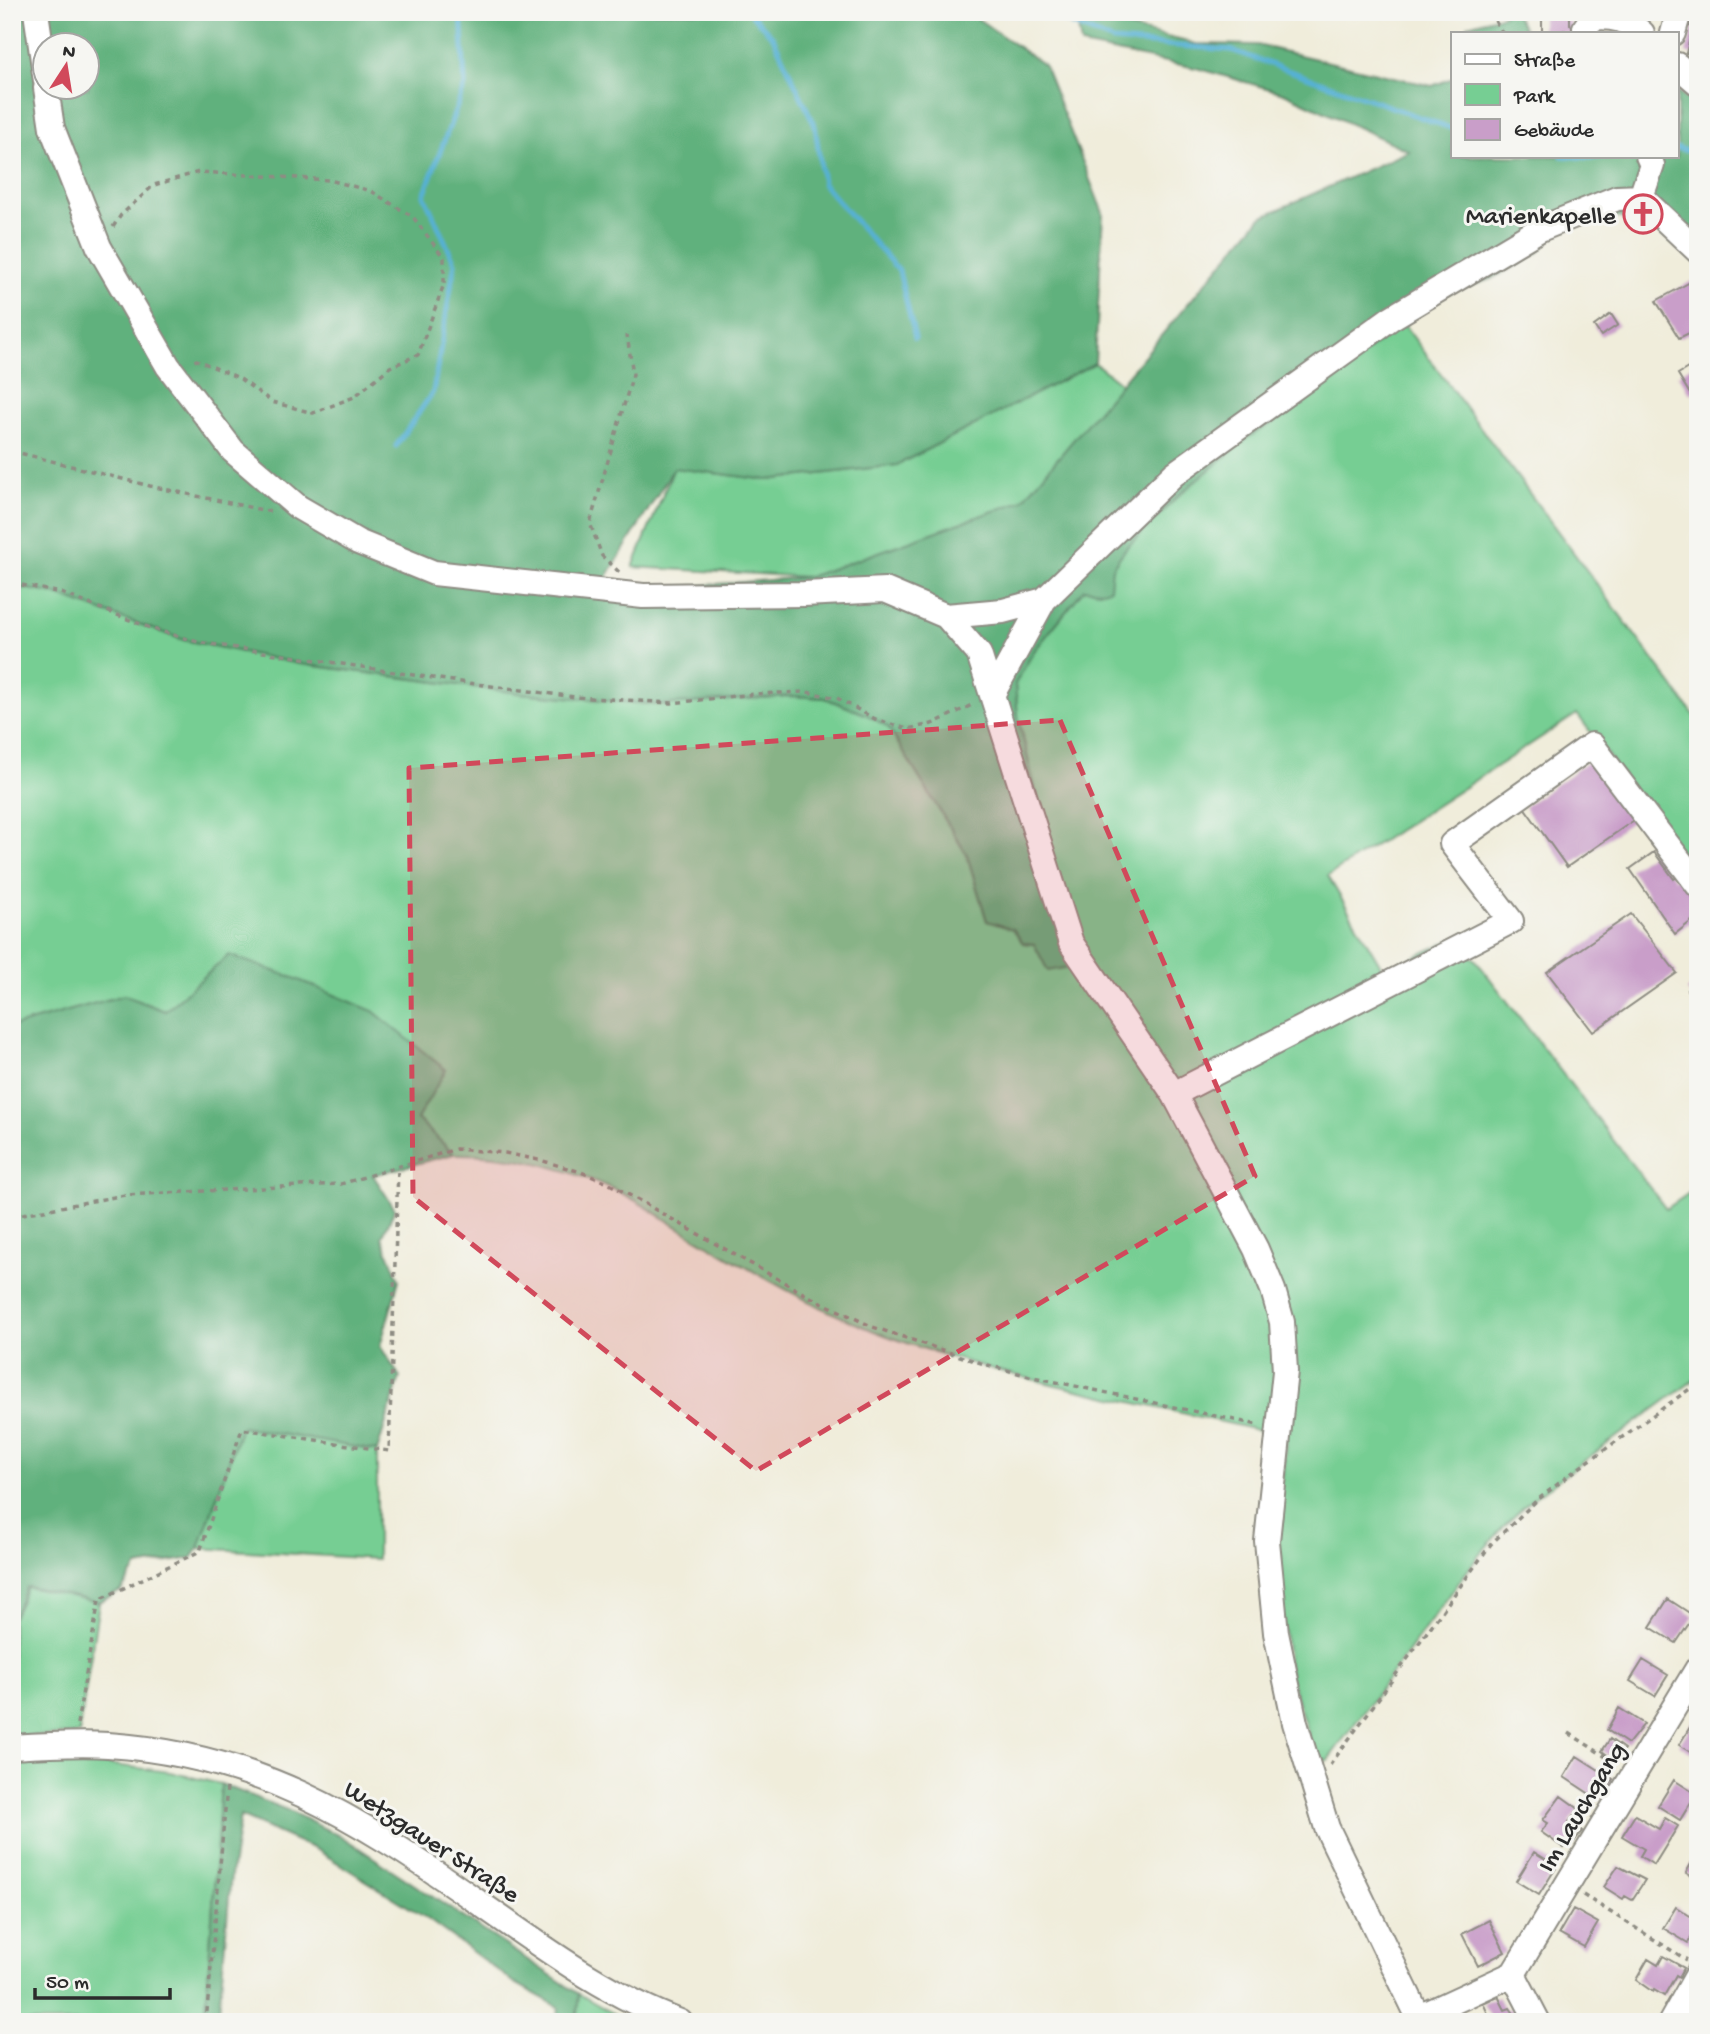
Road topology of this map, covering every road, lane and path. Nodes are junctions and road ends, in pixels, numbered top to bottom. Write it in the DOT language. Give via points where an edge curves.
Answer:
graph roads {
  1 [pos="36,12"];
  2 [pos="1490,12"];
  3 [pos="1679,12"];
  4 [pos="39,32"];
  5 [pos="1501,32"];
  6 [pos="1586,32"];
  7 [pos="1641,32"];
  8 [pos="1673,32"];
  9 [pos="1678,66"];
  10 [pos="1698,83"];
  11 [pos="49,102"];
  12 [pos="1650,159"];
  13 [pos="1641,197"];
  14 [pos="99,247"];
  15 [pos="1698,251"];
  16 [pos="627,335"];
  17 [pos="168,366"];
  18 [pos="12,450"];
  19 [pos="298,507"];
  20 [pos="12,583"];
  21 [pos="643,596"];
  22 [pos="1044,600"];
  23 [pos="946,616"];
  24 [pos="992,695"];
  25 [pos="1698,885"];
  26 [pos="1174,1094"];
  27 [pos="398,1167"];
  28 [pos="12,1216"];
  29 [pos="1698,1383"];
  30 [pos="1280,1430"];
  31 [pos="1694,1682"];
  32 [pos="1569,1733"];
  33 [pos="73,1744"];
  34 [pos="12,1747"];
  35 [pos="229,1766"];
  36 [pos="1634,1774"];
  37 [pos="1312,1778"];
  38 [pos="1567,1885"];
  39 [pos="1698,1967"];
  40 [pos="1513,1974"];
  41 [pos="1698,1974"];
  42 [pos="1421,2020"];
  43 [pos="206,2022"];
  44 [pos="680,2022"];
  45 [pos="1538,2022"];
  46 [pos="1671,2022"];
  1 -- 4 [label="street"];
  2 -- 5 [label="path"];
  3 -- 8 [label="street"];
  6 -- 7 [label="street" via="1592,18 1606,16 1631,23"];
  9 -- 10 [label="street"];
  11 -- 14 [label="street" via="52,128"];
  12 -- 13 [label="street"];
  13 -- 15 [label="street"];
  13 -- 22 [label="street" via="1617,198 1540,229 1391,318 1174,474"];
  14 -- 17 [label="street"];
  14 -- 17 [label="path" via="121,215 154,185 199,172 329,180 371,191 413,217 444,258 444,284 418,355 390,368 354,397 313,413 272,402 239,378 197,360"];
  16 -- 21 [label="path" via="633,374 590,523 602,556"];
  17 -- 19 [label="street" via="233,451"];
  18 -- 19 [label="path" via="271,512"];
  19 -- 21 [label="street" via="358,542 434,573"];
  20 -- 24 [label="path" via="61,593 198,642 575,697 672,703 807,692 837,698 875,719 907,729 932,724"];
  21 -- 23 [label="street" via="885,590"];
  22 -- 23 [label="street" via="1003,611"];
  22 -- 24 [label="street"];
  23 -- 24 [label="street" via="979,654"];
  24 -- 26 [label="street" via="1071,943"];
  25 -- 26 [label="street" via="1592,745 1451,844 1511,921"];
  26 -- 30 [label="street" via="1273,1290 1282,1322 1285,1371"];
  27 -- 28 [label="path" via="341,1184 125,1195"];
  27 -- 30 [label="path" via="456,1149 505,1153 581,1172 873,1327 1033,1377"];
  27 -- 33 [label="path" via="389,1451 242,1429 200,1551 99,1600"];
  29 -- 37 [label="path" via="1536,1501 1492,1544 1326,1770"];
  30 -- 37 [label="street" via="1267,1541 1276,1633"];
  31 -- 36 [label="street, Im Lauchgang"];
  32 -- 36 [label="path"];
  33 -- 34 [label="street, Wetzgauer Straße"];
  33 -- 35 [label="street, Wetzgauer Straße" via="144,1748"];
  35 -- 43 [label="path"];
  35 -- 44 [label="street, Wetzgauer Straße" via="273,1780 359,1823 582,1973"];
  36 -- 38 [label="street, Im Lauchgang"];
  37 -- 42 [label="street" via="1327,1828"];
  38 -- 39 [label="path"];
  38 -- 40 [label="street, Im Lauchgang"];
  40 -- 42 [label="street"];
  40 -- 45 [label="street"];
  41 -- 46 [label="street"];
}
